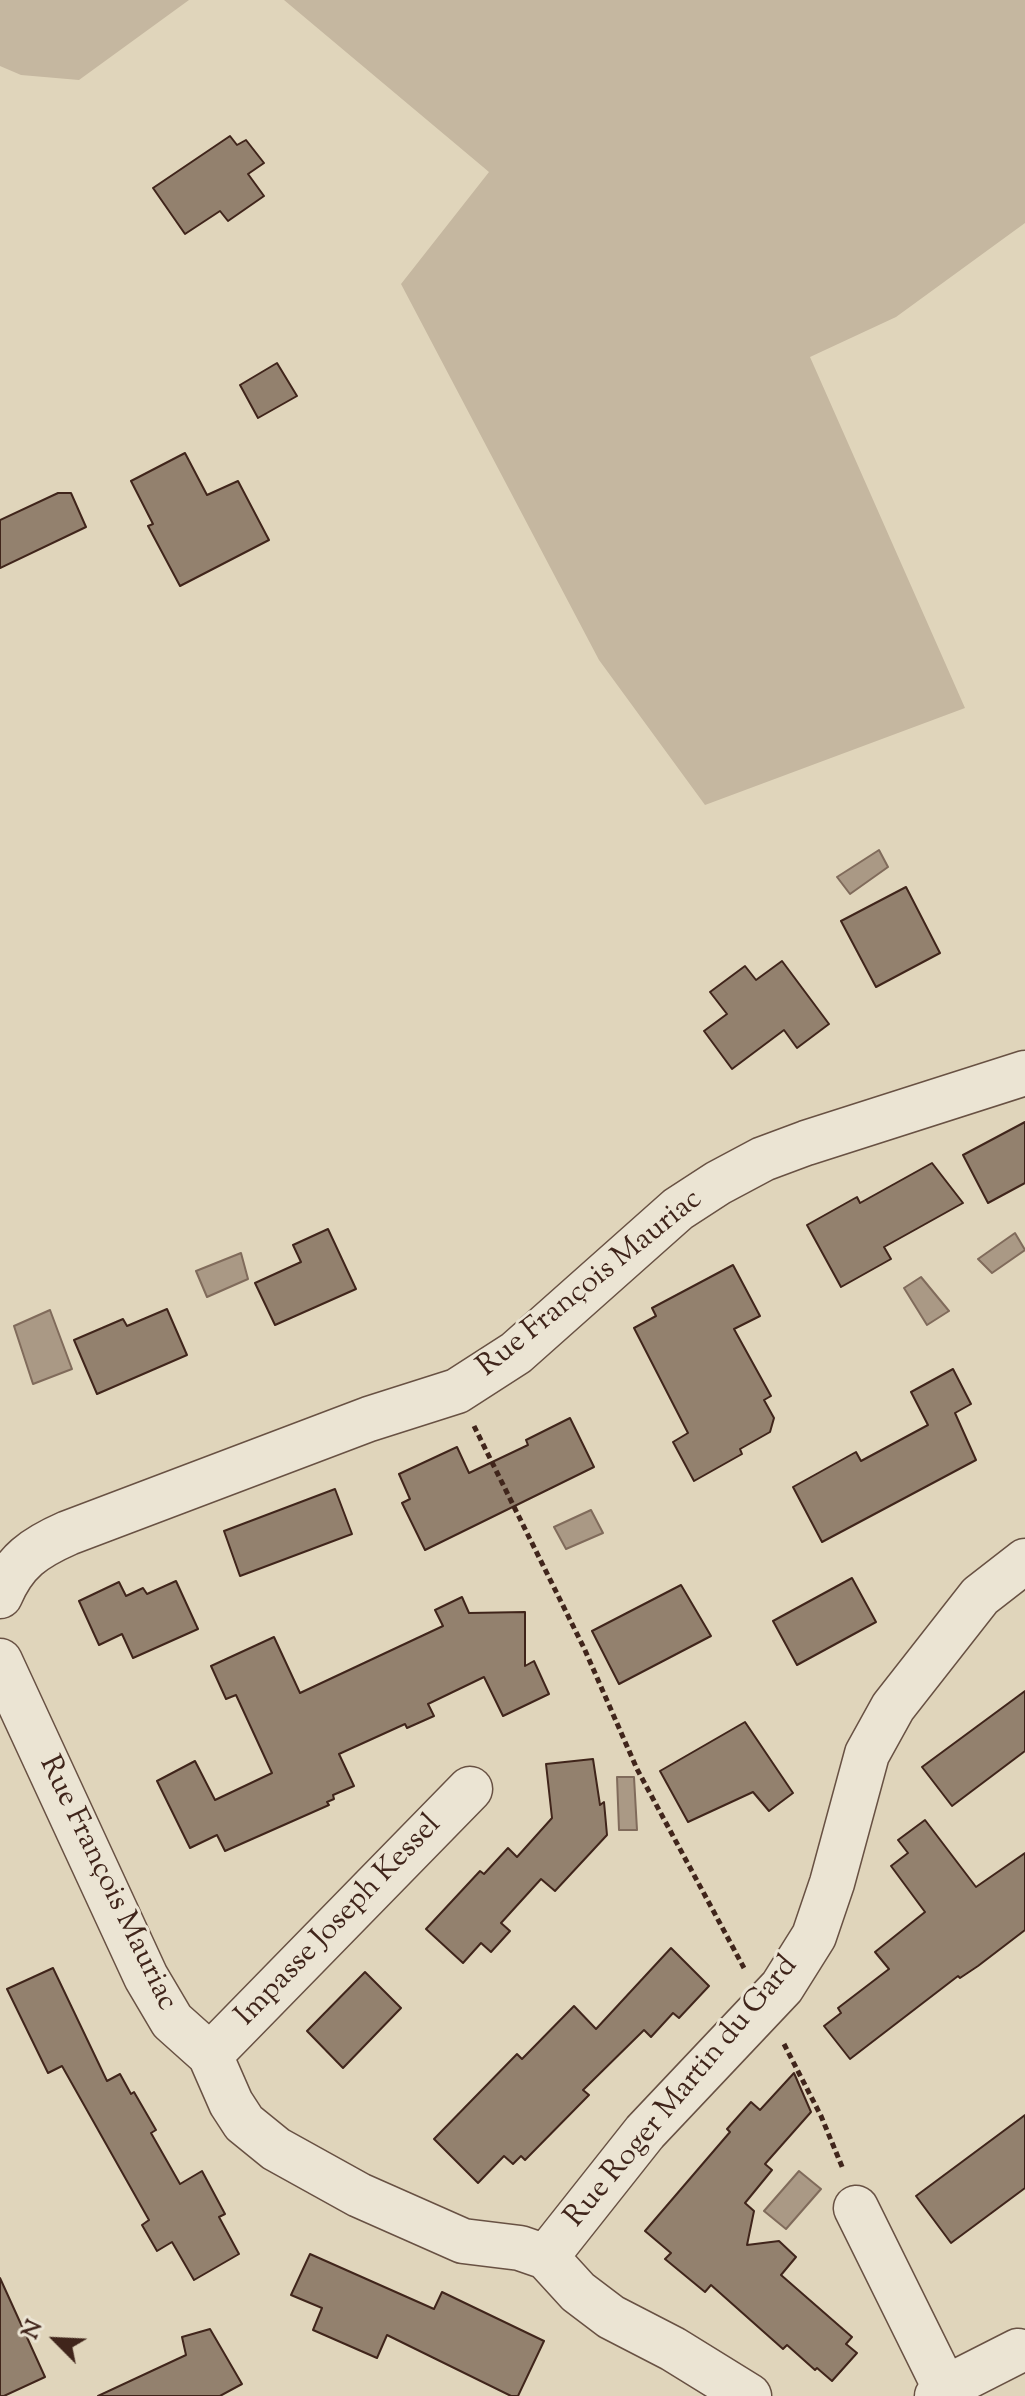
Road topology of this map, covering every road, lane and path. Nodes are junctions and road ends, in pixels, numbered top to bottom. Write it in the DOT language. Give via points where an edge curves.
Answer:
graph roads {
  1 [pos="1025,1073"];
  2 [pos="457,1391"];
  3 [pos="1025,1561"];
  4 [pos="0,1596"];
  5 [pos="0,1661"];
  6 [pos="470,1789"];
  7 [pos="764,2006"];
  8 [pos="210,2055"];
  9 [pos="856,2208"];
  10 [pos="546,2257"];
  11 [pos="1022,2347"];
  12 [pos="732,2389"];
  13 [pos="954,2393"];
  14 [pos="995,2396"];
  1 -- 2 [label="street, Rue François Mauriac" via="806,1143 718,1183 678,1209 516,1353"];
  2 -- 4 [label="street, Rue François Mauriac" via="369,1419 57,1538 28,1554"];
  2 -- 7 [label="path" via="584,1648 637,1769"];
  3 -- 7 [label="street, Rue Roger Martin du Gard" via="980,1596 893,1707 867,1754 814,1936"];
  5 -- 8 [label="street, Rue François Mauriac" via="146,1977 172,2021"];
  6 -- 8 [label="street, Impasse Joseph Kessel"];
  7 -- 9 [label="path" via="821,2116"];
  7 -- 10 [label="street, Rue Roger Martin du Gard" via="645,2132"];
  8 -- 10 [label="street, Rue François Mauriac" via="244,2123 276,2149 359,2195 463,2241"];
  9 -- 13 [label="street"];
  10 -- 12 [label="street" via="578,2292 611,2317 673,2349"];
  11 -- 13 [label="street"];
  11 -- 14 [label="street"];
}
